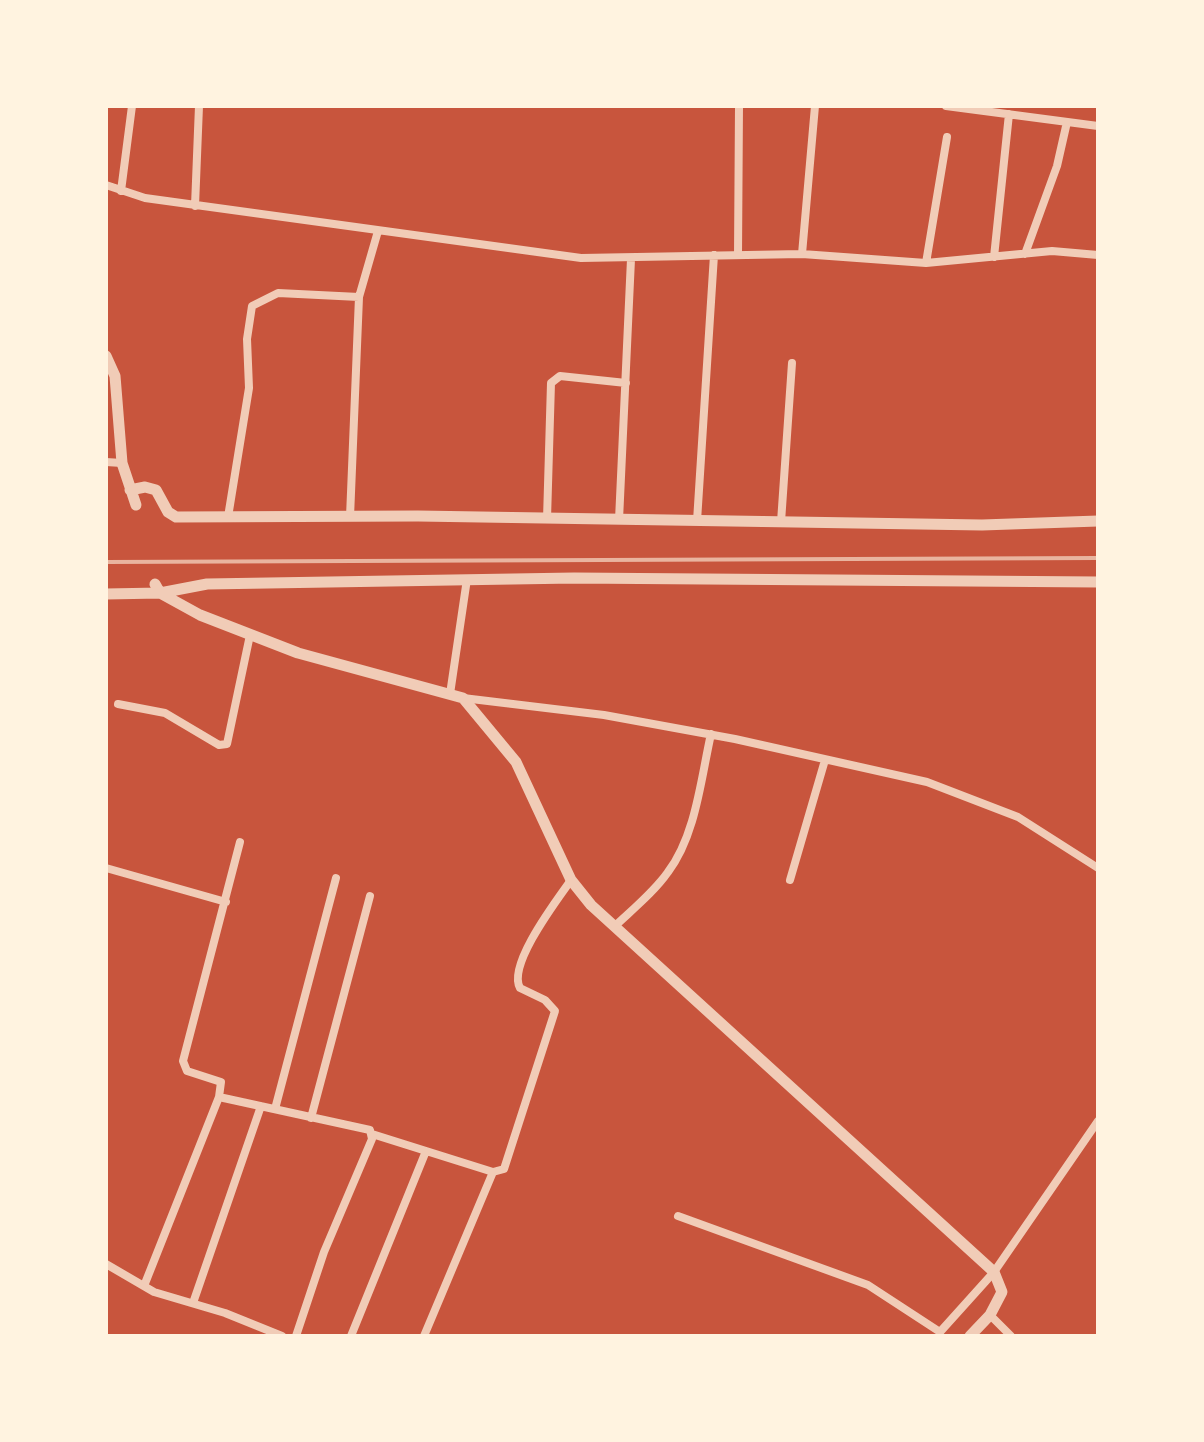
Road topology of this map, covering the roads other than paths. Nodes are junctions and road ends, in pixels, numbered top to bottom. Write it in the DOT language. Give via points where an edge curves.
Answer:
graph roads {
  1 [pos="132,106"];
  2 [pos="199,106"];
  3 [pos="739,106"];
  4 [pos="815,106"];
  5 [pos="946,106"];
  6 [pos="1009,114"];
  7 [pos="1067,122"];
  8 [pos="1098,126"];
  9 [pos="947,137"];
  10 [pos="106,185"];
  11 [pos="121,191"];
  12 [pos="195,206"];
  13 [pos="378,231"];
  14 [pos="802,254"];
  15 [pos="1025,254"];
  16 [pos="714,255"];
  17 [pos="738,255"];
  18 [pos="1098,255"];
  19 [pos="994,257"];
  20 [pos="631,259"];
  21 [pos="926,263"];
  22 [pos="359,297"];
  23 [pos="106,356"];
  24 [pos="792,363"];
  25 [pos="626,383"];
  26 [pos="106,462"];
  27 [pos="122,463"];
  28 [pos="130,490"];
  29 [pos="136,505"];
  30 [pos="228,517"];
  31 [pos="350,517"];
  32 [pos="547,519"];
  33 [pos="619,520"];
  34 [pos="697,521"];
  35 [pos="1098,521"];
  36 [pos="781,522"];
  37 [pos="467,579"];
  38 [pos="1098,582"];
  39 [pos="158,589"];
  40 [pos="106,594"];
  41 [pos="250,635"];
  42 [pos="450,694"];
  43 [pos="463,698"];
  44 [pos="118,704"];
  45 [pos="711,734"];
  46 [pos="825,760"];
  47 [pos="240,842"];
  48 [pos="106,868"];
  49 [pos="1098,868"];
  50 [pos="336,878"];
  51 [pos="571,880"];
  52 [pos="790,880"];
  53 [pos="370,896"];
  54 [pos="226,902"];
  55 [pos="615,926"];
  56 [pos="219,1097"];
  57 [pos="261,1106"];
  58 [pos="275,1109"];
  59 [pos="311,1118"];
  60 [pos="1098,1121"];
  61 [pos="372,1134"];
  62 [pos="426,1151"];
  63 [pos="493,1172"];
  64 [pos="678,1216"];
  65 [pos="106,1264"];
  66 [pos="994,1272"];
  67 [pos="144,1286"];
  68 [pos="193,1303"];
  69 [pos="990,1315"];
  70 [pos="940,1335"];
  71 [pos="282,1336"];
  72 [pos="296,1336"];
  73 [pos="351,1336"];
  74 [pos="424,1336"];
  75 [pos="970,1336"];
  76 [pos="1011,1336"];
  1 -- 11 [label="street"];
  2 -- 12 [label="street"];
  3 -- 17 [label="street"];
  4 -- 14 [label="street"];
  5 -- 6 [label="street"];
  6 -- 7 [label="street"];
  6 -- 19 [label="street"];
  7 -- 8 [label="street"];
  7 -- 15 [label="street"];
  9 -- 21 [label="street"];
  10 -- 11 [label="street"];
  11 -- 12 [label="street"];
  12 -- 13 [label="street"];
  13 -- 20 [label="street" via="581,258"];
  13 -- 22 [label="street"];
  14 -- 17 [label="street"];
  14 -- 21 [label="street"];
  15 -- 18 [label="street" via="1063,250"];
  15 -- 19 [label="street"];
  16 -- 17 [label="street"];
  16 -- 20 [label="street"];
  16 -- 34 [label="street"];
  19 -- 21 [label="street"];
  20 -- 25 [label="street"];
  22 -- 30 [label="street" via="278,293 252,306 249,388"];
  22 -- 31 [label="street"];
  23 -- 27 [label="street" via="117,388"];
  24 -- 36 [label="street"];
  25 -- 32 [label="street" via="560,376 551,383"];
  25 -- 33 [label="street"];
  26 -- 27 [label="street"];
  27 -- 28 [label="street"];
  28 -- 29 [label="street"];
  28 -- 30 [label="street" via="156,490 176,517"];
  30 -- 31 [label="street"];
  31 -- 32 [label="street"];
  32 -- 33 [label="street"];
  33 -- 34 [label="street"];
  34 -- 36 [label="street"];
  35 -- 36 [label="street"];
  37 -- 38 [label="street"];
  37 -- 39 [label="street"];
  37 -- 42 [label="street"];
  39 -- 40 [label="street"];
  39 -- 41 [label="street" via="200,615"];
  41 -- 42 [label="street"];
  41 -- 44 [label="street" via="227,744 219,745 165,713"];
  42 -- 43 [label="street"];
  43 -- 45 [label="street"];
  43 -- 51 [label="street" via="516,762"];
  45 -- 46 [label="street"];
  45 -- 55 [label="street" via="676,859"];
  46 -- 49 [label="street" via="927,782 977,800 1037,827"];
  46 -- 52 [label="street"];
  47 -- 54 [label="street"];
  48 -- 54 [label="street"];
  50 -- 58 [label="street"];
  51 -- 55 [label="street"];
  51 -- 63 [label="street" via="518,972 520,988 555,1011 506,1165"];
  53 -- 59 [label="street"];
  54 -- 56 [label="street" via="183,1066 221,1082"];
  55 -- 66 [label="street"];
  56 -- 57 [label="street"];
  56 -- 67 [label="street"];
  57 -- 58 [label="street"];
  57 -- 68 [label="street"];
  58 -- 59 [label="street"];
  59 -- 61 [label="street"];
  60 -- 66 [label="street"];
  61 -- 62 [label="street"];
  61 -- 72 [label="street"];
  62 -- 63 [label="street"];
  62 -- 73 [label="street"];
  63 -- 74 [label="street"];
  64 -- 70 [label="street" via="868,1285"];
  65 -- 67 [label="street"];
  66 -- 69 [label="street" via="1002,1292"];
  66 -- 70 [label="street"];
  67 -- 68 [label="street"];
  68 -- 71 [label="street"];
  69 -- 75 [label="street"];
  69 -- 76 [label="street"];
}
